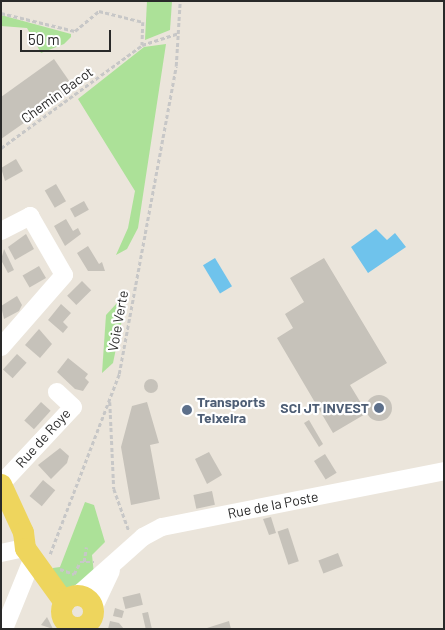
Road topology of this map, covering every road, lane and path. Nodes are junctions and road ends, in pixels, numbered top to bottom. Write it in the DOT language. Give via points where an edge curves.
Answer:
graph roads {
  1 [pos="180,1"];
  2 [pos="1,13"];
  3 [pos="178,33"];
  4 [pos="142,45"];
  5 [pos="1,148"];
  6 [pos="1,231"];
  7 [pos="1,347"];
  8 [pos="57,392"];
  9 [pos="110,400"];
  10 [pos="444,471"];
  11 [pos="1,484"];
  12 [pos="134,544"];
  13 [pos="86,547"];
  14 [pos="1,553"];
  15 [pos="84,562"];
  16 [pos="94,562"];
  17 [pos="35,564"];
  18 [pos="78,602"];
  19 [pos="75,628"];
  20 [pos="4,629"];
  1 -- 3 [label="path, Voie Verte"];
  2 -- 4 [label="path" via="75,32 99,11 143,22"];
  3 -- 4 [label="path, Chemin Bacot"];
  3 -- 9 [label="path, Voie Verte" via="121,364"];
  4 -- 5 [label="path, Chemin Bacot"];
  6 -- 7 [label="street" via="30,216 64,276"];
  8 -- 11 [label="street, Rue de Roye" via="73,406"];
  9 -- 12 [label="path" via="114,488"];
  9 -- 17 [label="path, Voie Verte" via="80,485"];
  10 -- 12 [label="street, Rue de la Poste" via="167,526"];
  11 -- 17 [label="main road, Rue de Roye"];
  12 -- 18 [label="street, Rue de la Poste"];
  13 -- 15 [label="path"];
  14 -- 17 [label="street"];
  15 -- 16 [label="path"];
  15 -- 17 [label="path" via="74,574"];
  17 -- 18 [label="main road, Rue de Roye"];
  17 -- 20 [label="street"];
  18 -- 19 [label="main road" via="88,623"];
  18 -- 19 [label="main road" via="62,616"];
}
